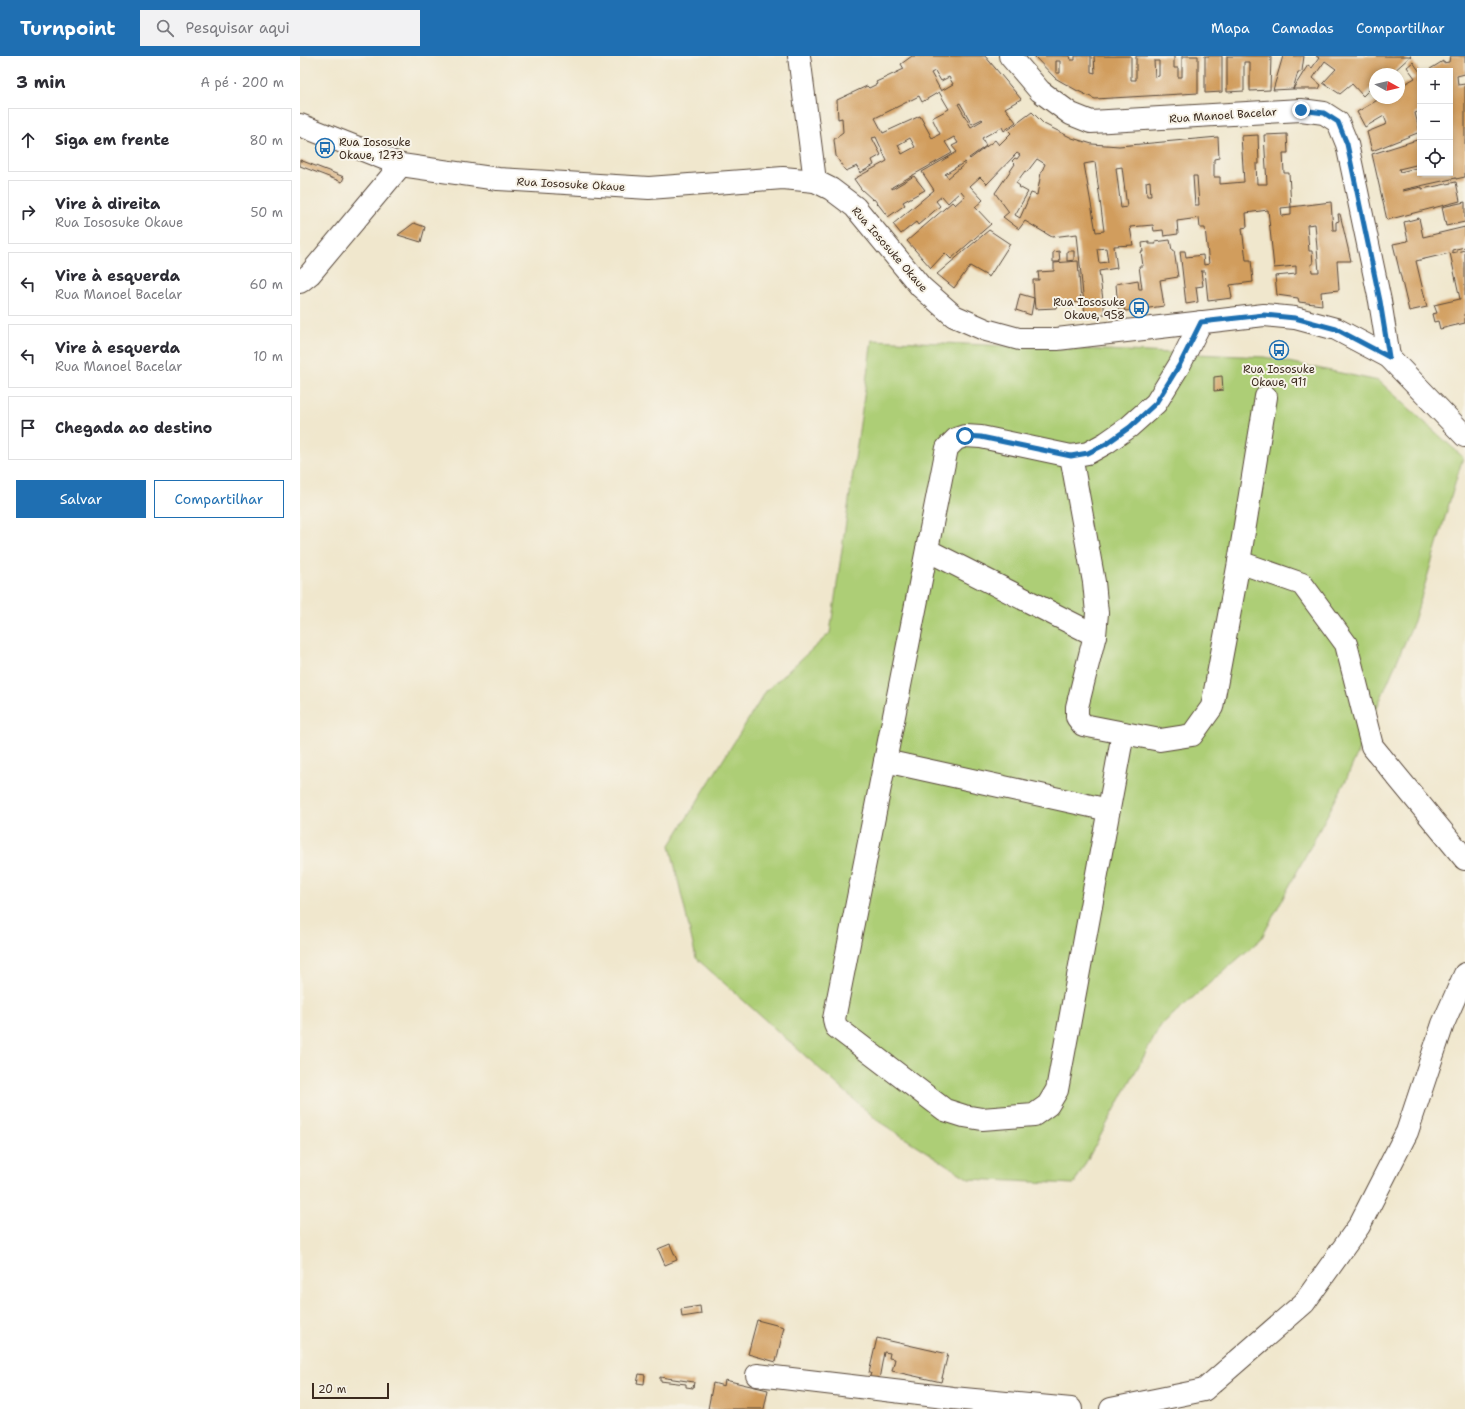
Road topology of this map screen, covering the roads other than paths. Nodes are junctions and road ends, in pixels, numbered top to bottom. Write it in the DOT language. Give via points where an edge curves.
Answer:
graph roads {
  1 [pos="799,56"];
  2 [pos="1010,56"];
  3 [pos="300,125"];
  4 [pos="401,165"];
  5 [pos="815,181"];
  6 [pos="300,282"];
  7 [pos="1201,322"];
  8 [pos="1389,357"];
  9 [pos="1266,397"];
  10 [pos="1465,436"];
  11 [pos="1071,456"];
  12 [pos="927,550"];
  13 [pos="1238,562"];
  14 [pos="1096,635"];
  15 [pos="1123,733"];
  16 [pos="884,761"];
  17 [pos="1109,810"];
  18 [pos="1465,859"];
  19 [pos="1465,974"];
  20 [pos="757,1375"];
  21 [pos="1071,1409"];
  22 [pos="1111,1409"];
  1 -- 5 [label="street"];
  2 -- 8 [label="street, Rua Manoel Bacelar" via="1040,91 1071,114 1091,122 1301,110 1324,113 1338,122 1347,144 1380,301"];
  3 -- 4 [label="street, Rua Iososuke Okaue"];
  4 -- 5 [label="street, Rua Iososuke Okaue" via="498,180 649,188 783,178"];
  4 -- 6 [label="street" via="310,274"];
  5 -- 7 [label="street, Rua Iososuke Okaue" via="855,207 921,287 954,316 986,330 1019,339 1057,339"];
  7 -- 8 [label="street, Rua Iososuke Okaue" via="1264,315 1295,318 1336,329"];
  7 -- 11 [label="street" via="1180,364 1156,403 1130,427 1106,444 1088,453"];
  8 -- 10 [label="street, Rua Iososuke Okaue"];
  9 -- 13 [label="street"];
  11 -- 12 [label="street" via="981,437 965,436 956,439 947,448"];
  11 -- 14 [label="street" via="1094,582"];
  12 -- 14 [label="street"];
  12 -- 16 [label="street"];
  13 -- 15 [label="street" via="1212,707 1192,735 1160,740"];
  13 -- 18 [label="street" via="1302,584 1346,644 1372,746"];
  14 -- 15 [label="street" via="1077,707 1077,716 1083,725"];
  15 -- 17 [label="street"];
  16 -- 17 [label="street"];
  16 -- 17 [label="street" via="834,1019 836,1027 945,1110 964,1116 982,1118 1034,1115 1048,1105 1057,1090"];
  19 -- 22 [label="street" via="1443,1024 1407,1132 1359,1226 1304,1303 1204,1390"];
  20 -- 21 [label="street"];
}
